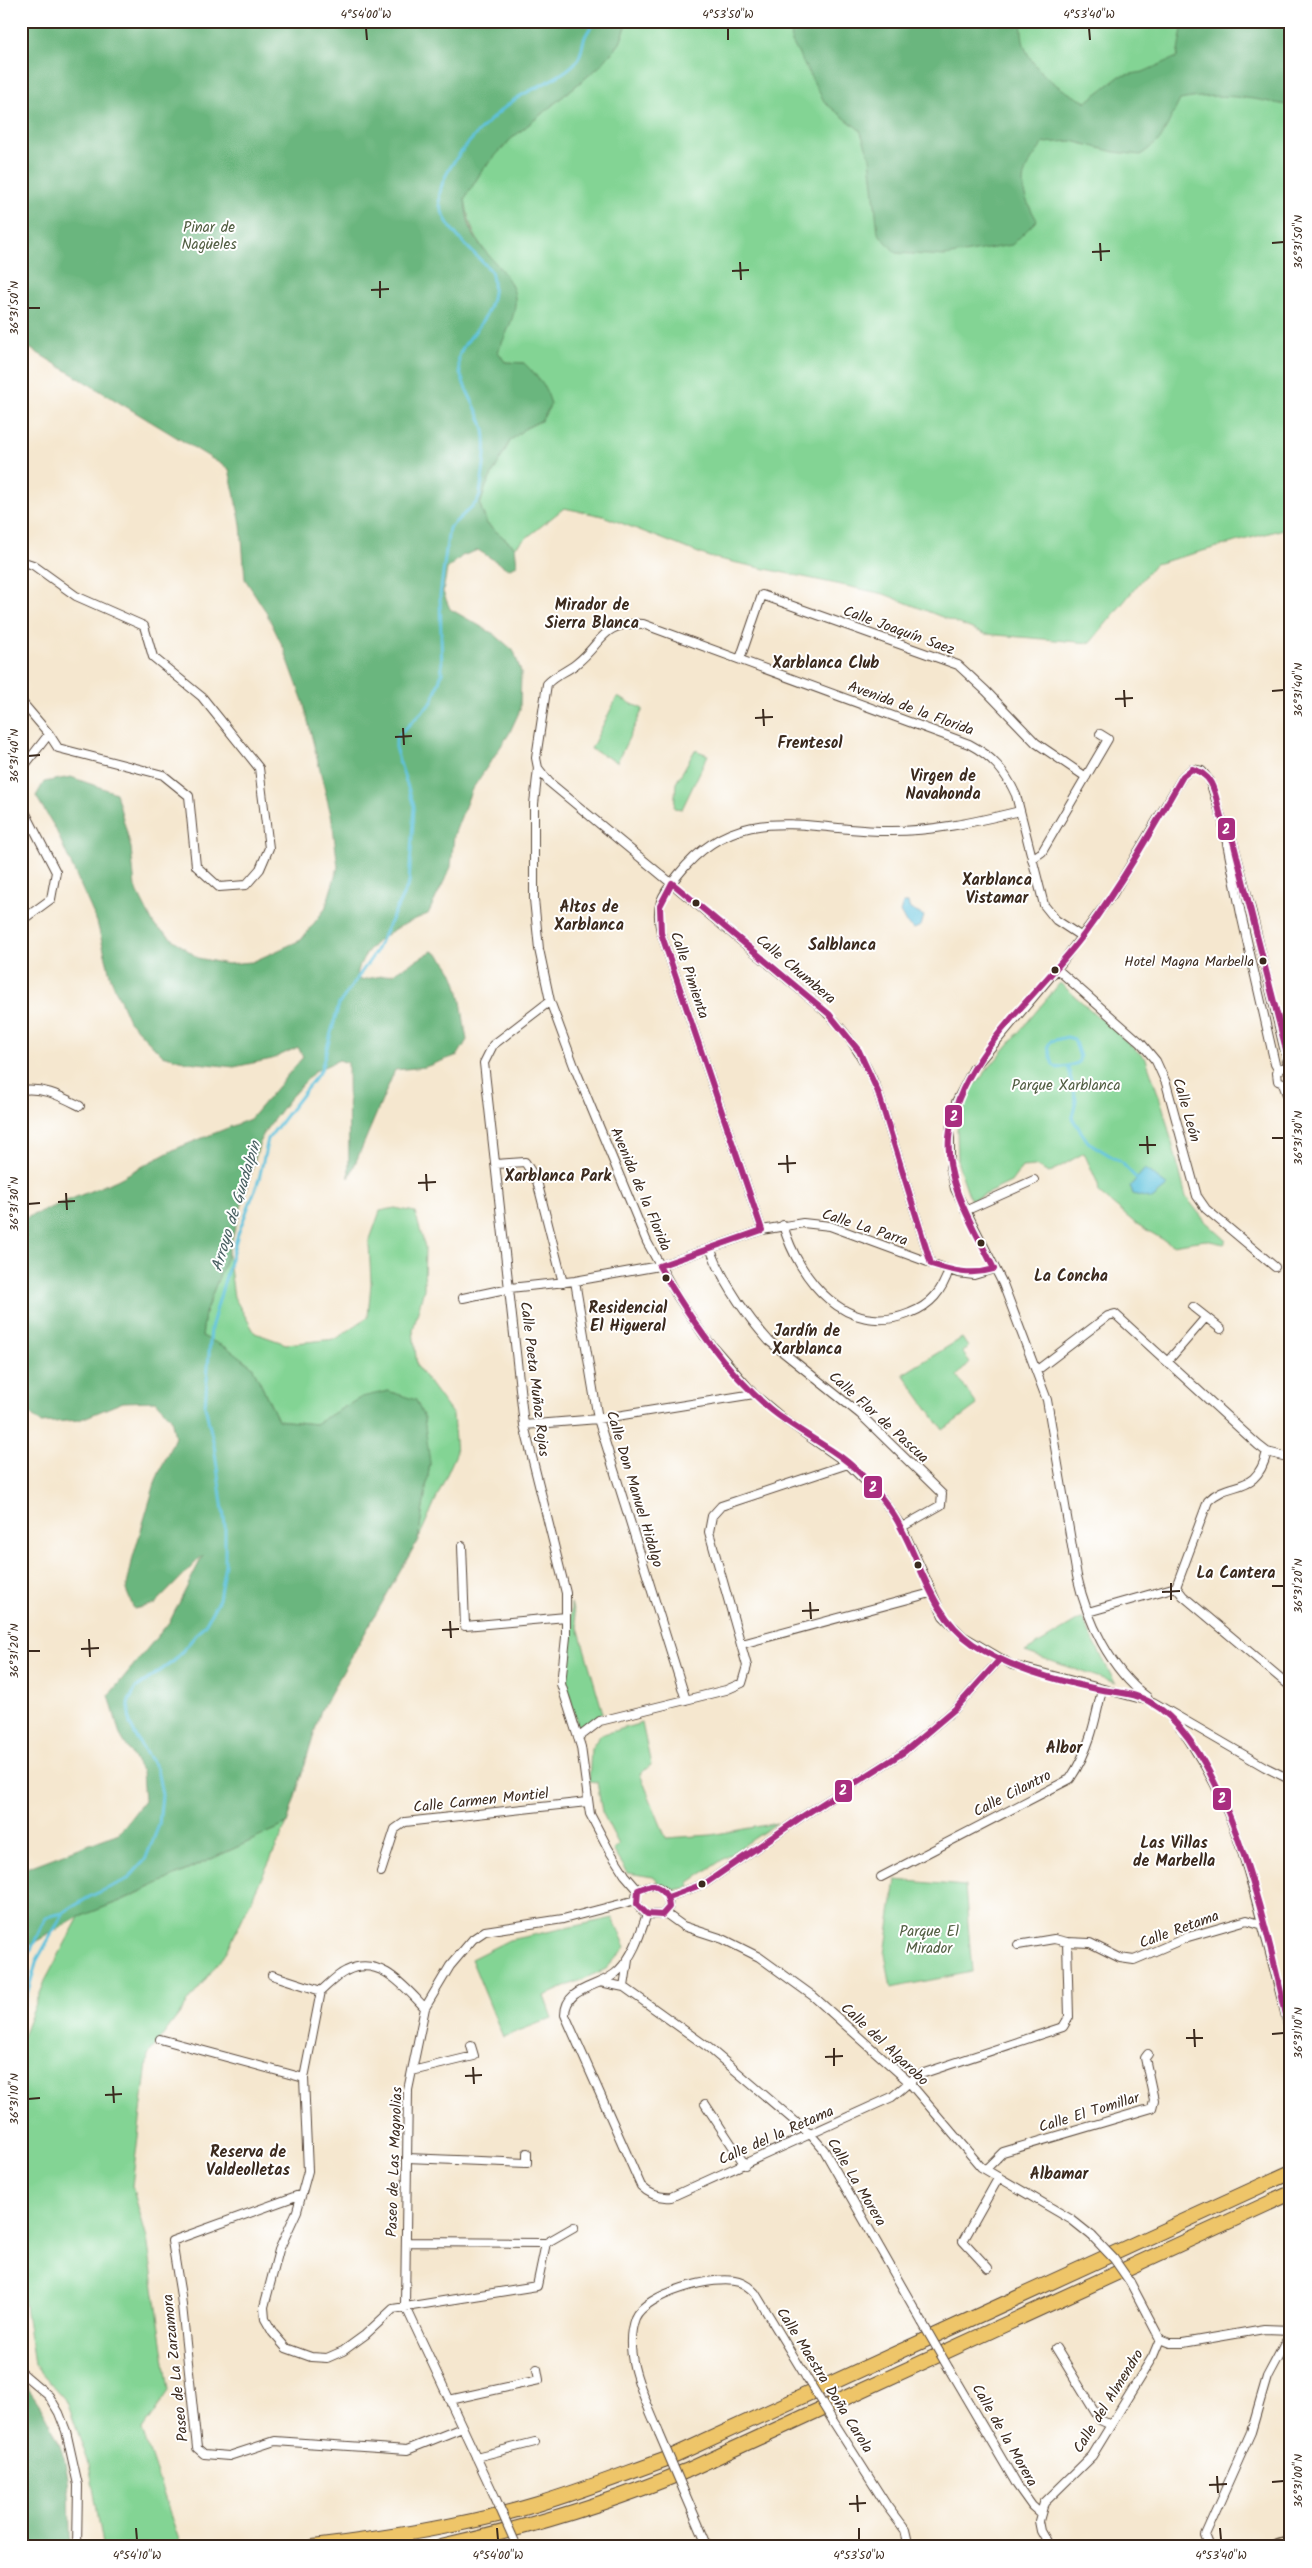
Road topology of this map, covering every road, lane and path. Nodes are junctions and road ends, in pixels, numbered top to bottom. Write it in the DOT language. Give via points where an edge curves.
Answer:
graph roads {
  1 [pos="21,561"];
  2 [pos="740,659"];
  3 [pos="21,701"];
  4 [pos="49,734"];
  5 [pos="1100,734"];
  6 [pos="538,768"];
  7 [pos="21,770"];
  8 [pos="1086,777"];
  9 [pos="549,782"];
  10 [pos="534,796"];
  11 [pos="21,804"];
  12 [pos="1020,811"];
  13 [pos="1223,823"];
  14 [pos="1032,859"];
  15 [pos="672,883"];
  16 [pos="21,921"];
  17 [pos="1082,937"];
  18 [pos="1057,969"];
  19 [pos="550,1001"];
  20 [pos="1290,1069"];
  21 [pos="1278,1071"];
  22 [pos="1287,1083"];
  23 [pos="21,1090"];
  24 [pos="1291,1105"];
  25 [pos="80,1106"];
  26 [pos="496,1164"];
  27 [pos="1034,1180"];
  28 [pos="965,1211"];
  29 [pos="782,1225"];
  30 [pos="762,1230"];
  31 [pos="710,1248"];
  32 [pos="931,1264"];
  33 [pos="659,1266"];
  34 [pos="1275,1267"];
  35 [pos="994,1269"];
  36 [pos="949,1270"];
  37 [pos="575,1281"];
  38 [pos="563,1283"];
  39 [pos="510,1288"];
  40 [pos="463,1298"];
  41 [pos="1193,1307"];
  42 [pos="1206,1317"];
  43 [pos="1221,1329"];
  44 [pos="1168,1360"];
  45 [pos="1036,1371"];
  46 [pos="754,1394"];
  47 [pos="598,1419"];
  48 [pos="524,1425"];
  49 [pos="1267,1452"];
  50 [pos="1291,1458"];
  51 [pos="848,1464"];
  52 [pos="902,1527"];
  53 [pos="462,1546"];
  54 [pos="1176,1587"];
  55 [pos="931,1593"];
  56 [pos="1088,1612"];
  57 [pos="566,1617"];
  58 [pos="21,1630"];
  59 [pos="21,1636"];
  60 [pos="742,1644"];
  61 [pos="1000,1659"];
  62 [pos="1291,1687"];
  63 [pos="1102,1689"];
  64 [pos="686,1700"];
  65 [pos="1153,1702"];
  66 [pos="578,1738"];
  67 [pos="1291,1780"];
  68 [pos="587,1802"];
  69 [pos="381,1872"];
  70 [pos="881,1877"];
  71 [pos="638,1890"];
  72 [pos="668,1897"];
  73 [pos="636,1900"];
  74 [pos="665,1913"];
  75 [pos="647,1914"];
  76 [pos="1263,1925"];
  77 [pos="1067,1942"];
  78 [pos="1018,1945"];
  79 [pos="628,1960"];
  80 [pos="272,1975"];
  81 [pos="600,1982"];
  82 [pos="624,1987"];
  83 [pos="321,1991"];
  84 [pos="425,2008"];
  85 [pos="1291,2038"];
  86 [pos="160,2039"];
  87 [pos="470,2046"];
  88 [pos="1148,2054"];
  89 [pos="412,2070"];
  90 [pos="304,2078"];
  91 [pos="908,2081"];
  92 [pos="705,2104"];
  93 [pos="811,2135"];
  94 [pos="527,2153"];
  95 [pos="407,2158"];
  96 [pos="745,2165"];
  97 [pos="1291,2166"];
  98 [pos="986,2169"];
  99 [pos="1285,2175"];
  100 [pos="999,2177"];
  101 [pos="1291,2193"];
  102 [pos="302,2194"];
  103 [pos="574,2227"];
  104 [pos="406,2242"];
  105 [pos="546,2243"];
  106 [pos="988,2268"];
  107 [pos="405,2305"];
  108 [pos="1291,2331"];
  109 [pos="1160,2339"];
  110 [pos="1056,2348"];
  111 [pos="949,2369"];
  112 [pos="536,2370"];
  113 [pos="21,2372"];
  114 [pos="449,2400"];
  115 [pos="1111,2425"];
  116 [pos="462,2428"];
  117 [pos="535,2442"];
  118 [pos="476,2457"];
  119 [pos="1040,2513"];
  120 [pos="1291,2543"];
  121 [pos="516,2544"];
  122 [pos="77,2547"];
  123 [pos="313,2547"];
  124 [pos="442,2547"];
  125 [pos="708,2547"];
  126 [pos="909,2547"];
  127 [pos="1050,2547"];
  128 [pos="1210,2547"];
  129 [pos="1278,2547"];
  1 -- 4 [label="street" via="33,565 76,596 144,626 153,657 202,697 259,768 269,848 260,869 246,884 218,887 196,866 190,796 163,775 58,748"];
  2 -- 6 [label="street, Avenida de la Florida" via="643,624 617,626 597,640 578,663 554,676 547,684 536,758"];
  2 -- 8 [label="street, Calle Joaquín Saez" via="762,595 958,665 1036,743"];
  2 -- 12 [label="street, Avenida de la Florida" via="984,752 1009,779"];
  3 -- 4 [label="street"];
  4 -- 7 [label="street"];
  5 -- 8 [label="street" via="1108,739"];
  6 -- 9 [label="street, Calle Chumbera"];
  6 -- 10 [label="street, Avenida de la Florida"];
  8 -- 14 [label="street" via="1042,852"];
  9 -- 10 [label="street" via="540,786"];
  9 -- 15 [label="street, Calle Chumbera"];
  10 -- 19 [label="street, Avenida de la Florida" via="534,899 539,949"];
  11 -- 16 [label="street" via="56,872 51,899"];
  12 -- 14 [label="street, Avenida de la Florida"];
  12 -- 15 [label="street, Calle Pimienta" via="954,827 885,832 757,825 728,832 687,864"];
  13 -- 17 [label="street" via="1210,781 1202,771 1187,771 1113,894"];
  13 -- 20 [label="street" via="1236,850"];
  13 -- 21 [label="street"];
  14 -- 17 [label="street, Avenida de la Florida" via="1041,896 1050,914"];
  15 -- 30 [label="street, Calle Pimienta" via="658,911 661,933"];
  15 -- 32 [label="street, Calle Chumbera" via="829,1014 850,1038 867,1065 878,1092"];
  17 -- 18 [label="street"];
  18 -- 28 [label="street" via="973,1069 956,1102 949,1140 950,1166 955,1189"];
  18 -- 34 [label="street, Calle León" via="1141,1043 1156,1061 1166,1083 1197,1196 1206,1209"];
  19 -- 26 [label="street, Calle Poeta Muñoz Rojas" via="486,1054 484,1063"];
  19 -- 33 [label="street, Avenida de la Florida" via="574,1066"];
  20 -- 21 [label="street"];
  21 -- 22 [label="street" via="1277,1079"];
  22 -- 24 [label="street"];
  23 -- 25 [label="street" via="35,1088 52,1092"];
  26 -- 38 [label="street" via="525,1162 537,1181"];
  26 -- 39 [label="street, Calle Poeta Muñoz Rojas"];
  27 -- 28 [label="street"];
  28 -- 35 [label="street"];
  29 -- 30 [label="street, Calle La Parra"];
  29 -- 32 [label="street, Calle La Parra" via="830,1226"];
  29 -- 36 [label="street" via="793,1253 822,1293 845,1311 863,1319 881,1320 916,1311 941,1291"];
  30 -- 31 [label="street, Calle La Parra"];
  31 -- 33 [label="street, Calle La Parra"];
  31 -- 52 [label="street, Calle Flor de Pascua" via="720,1271 769,1341 860,1414 942,1494 941,1505"];
  32 -- 36 [label="street, Calle La Parra"];
  33 -- 37 [label="street, Calle La Parra"];
  33 -- 46 [label="street, Avenida de la Florida" via="704,1336"];
  35 -- 36 [label="street, Calle La Parra" via="974,1275"];
  35 -- 45 [label="street" via="1003,1284"];
  37 -- 38 [label="street, Calle La Parra"];
  37 -- 47 [label="street, Calle Don Manuel Hidalgo"];
  38 -- 39 [label="street, Calle La Parra"];
  39 -- 40 [label="street, Calle La Parra"];
  39 -- 48 [label="street, Calle Poeta Muñoz Rojas"];
  41 -- 42 [label="street"];
  42 -- 43 [label="street"];
  42 -- 44 [label="street"];
  44 -- 45 [label="street" via="1126,1322 1112,1314"];
  44 -- 49 [label="street"];
  45 -- 56 [label="street" via="1047,1400 1077,1576"];
  46 -- 47 [label="street"];
  46 -- 51 [label="street, Avenida de la Florida"];
  47 -- 48 [label="street"];
  47 -- 64 [label="street, Calle Don Manuel Hidalgo"];
  48 -- 57 [label="street, Calle Poeta Muñoz Rojas" via="566,1593"];
  49 -- 50 [label="street"];
  49 -- 54 [label="street" via="1260,1472 1253,1480 1219,1493 1208,1501"];
  51 -- 52 [label="street, Avenida de la Florida" via="882,1498"];
  51 -- 60 [label="street" via="721,1506 712,1516 710,1532"];
  52 -- 55 [label="street, Avenida de la Florida"];
  53 -- 57 [label="street" via="465,1626"];
  54 -- 56 [label="street"];
  54 -- 62 [label="street"];
  55 -- 60 [label="street"];
  55 -- 61 [label="street, Avenida de la Florida" via="955,1630"];
  56 -- 65 [label="street" via="1128,1680"];
  57 -- 66 [label="street, Calle Poeta Muñoz Rojas" via="561,1684"];
  58 -- 59 [label="street"];
  60 -- 64 [label="street" via="747,1666 742,1683"];
  61 -- 63 [label="street, Avenida de la Florida" via="1026,1670"];
  61 -- 72 [label="street" via="955,1709 904,1752 706,1883"];
  63 -- 65 [label="street, Avenida de la Florida"];
  63 -- 70 [label="street, Calle Cilantro" via="1083,1760 1070,1780"];
  64 -- 66 [label="street" via="600,1721"];
  65 -- 67 [label="street, Avenida de la Florida"];
  65 -- 76 [label="street" via="1180,1728 1222,1798 1245,1856"];
  66 -- 68 [label="street, Calle Poeta Muñoz Rojas"];
  68 -- 69 [label="street, Calle Carmen Montiel" via="406,1822 395,1829"];
  68 -- 71 [label="street, Calle Poeta Muñoz Rojas" via="609,1850"];
  71 -- 72 [label="street" via="646,1885 656,1886"];
  71 -- 73 [label="street"];
  72 -- 74 [label="street" via="669,1907"];
  73 -- 75 [label="street"];
  73 -- 84 [label="street, Paseo de Las Magnolias" via="563,1919 486,1931 473,1939 450,1966"];
  74 -- 75 [label="street"];
  74 -- 91 [label="street, Calle del Algarobo" via="683,1926 723,1939 759,1957 813,1996"];
  75 -- 79 [label="street"];
  76 -- 77 [label="street, Calle Retama" via="1247,1920 1188,1937 1134,1960 1120,1958 1090,1943"];
  76 -- 85 [label="street"];
  77 -- 78 [label="street, Calle Retama" via="1047,1940"];
  77 -- 91 [label="street, Calle del la Retama" via="1068,2023"];
  79 -- 81 [label="street" via="616,1973"];
  79 -- 82 [label="street"];
  80 -- 83 [label="street"];
  81 -- 82 [label="street, Calle La Morera"];
  81 -- 96 [label="street, Calle del la Retama" via="574,1994 567,2002 565,2015 641,2186 655,2196 672,2196"];
  82 -- 93 [label="street, Calle La Morera" via="709,2048"];
  83 -- 84 [label="street" via="346,1971 364,1966 381,1969 398,1980"];
  83 -- 90 [label="street"];
  84 -- 89 [label="street, Paseo de Las Magnolias"];
  86 -- 90 [label="street"];
  87 -- 89 [label="street" via="474,2056"];
  88 -- 98 [label="street, Calle El Tomillar" via="1145,2058 1154,2100 1152,2108 1004,2152"];
  89 -- 95 [label="street, Paseo de Las Magnolias" via="408,2090"];
  90 -- 102 [label="street" via="308,2171"];
  91 -- 93 [label="street, Calle del la Retama" via="892,2097"];
  91 -- 98 [label="street, Calle del Algarobo" via="970,2156"];
  92 -- 96 [label="street"];
  93 -- 96 [label="street, Calle del la Retama"];
  93 -- 111 [label="street, Calle La Morera, bridge" via="824,2150"];
  94 -- 95 [label="street" via="527,2163"];
  95 -- 104 [label="street, Paseo de Las Magnolias"];
  97 -- 99 [label="highway"];
  98 -- 100 [label="street, Calle del Algarobo"];
  99 -- 123 [label="highway" via="664,2460 589,2488 482,2518 387,2537"];
  100 -- 106 [label="street" via="963,2241"];
  100 -- 109 [label="street, Calle del Algarobo, bridge" via="1072,2220 1092,2236 1130,2282"];
  101 -- 124 [label="highway" via="686,2471 530,2527"];
  102 -- 107 [label="street" via="280,2250 264,2308 265,2319 286,2348 311,2357 327,2358 343,2351 394,2309"];
  102 -- 116 [label="street, Paseo de La Zarzamora" via="172,2241 197,2448 204,2454 229,2456 275,2440 407,2450"];
  103 -- 105 [label="street"];
  104 -- 105 [label="street"];
  104 -- 107 [label="street, Paseo de Las Magnolias"];
  105 -- 107 [label="street" via="537,2286"];
  107 -- 114 [label="street, Paseo de Las Magnolias"];
  108 -- 109 [label="street" via="1264,2329 1183,2344"];
  108 -- 128 [label="street" via="1267,2377 1251,2432 1205,2535"];
  109 -- 115 [label="street, Calle del Almendro"];
  110 -- 115 [label="street" via="1100,2420"];
  111 -- 119 [label="street, Calle de la Morera" via="1017,2485"];
  112 -- 114 [label="street" via="539,2380"];
  113 -- 122 [label="street" via="49,2396 59,2412 68,2438 78,2485"];
  114 -- 116 [label="street, Paseo de Las Magnolias"];
  115 -- 119 [label="street, Calle del Almendro" via="1092,2456 1050,2495"];
  116 -- 118 [label="street, Paseo de Las Magnolias"];
  117 -- 118 [label="street"];
  118 -- 121 [label="street, Paseo de Las Magnolias, bridge"];
  119 -- 127 [label="street" via="1041,2531"];
  120 -- 129 [label="main road"];
  125 -- 126 [label="street, Calle Maestra Doña Carola, bridge" via="636,2370 633,2328 635,2318 646,2304 684,2287 738,2281 755,2293 833,2421 905,2530"];
}
